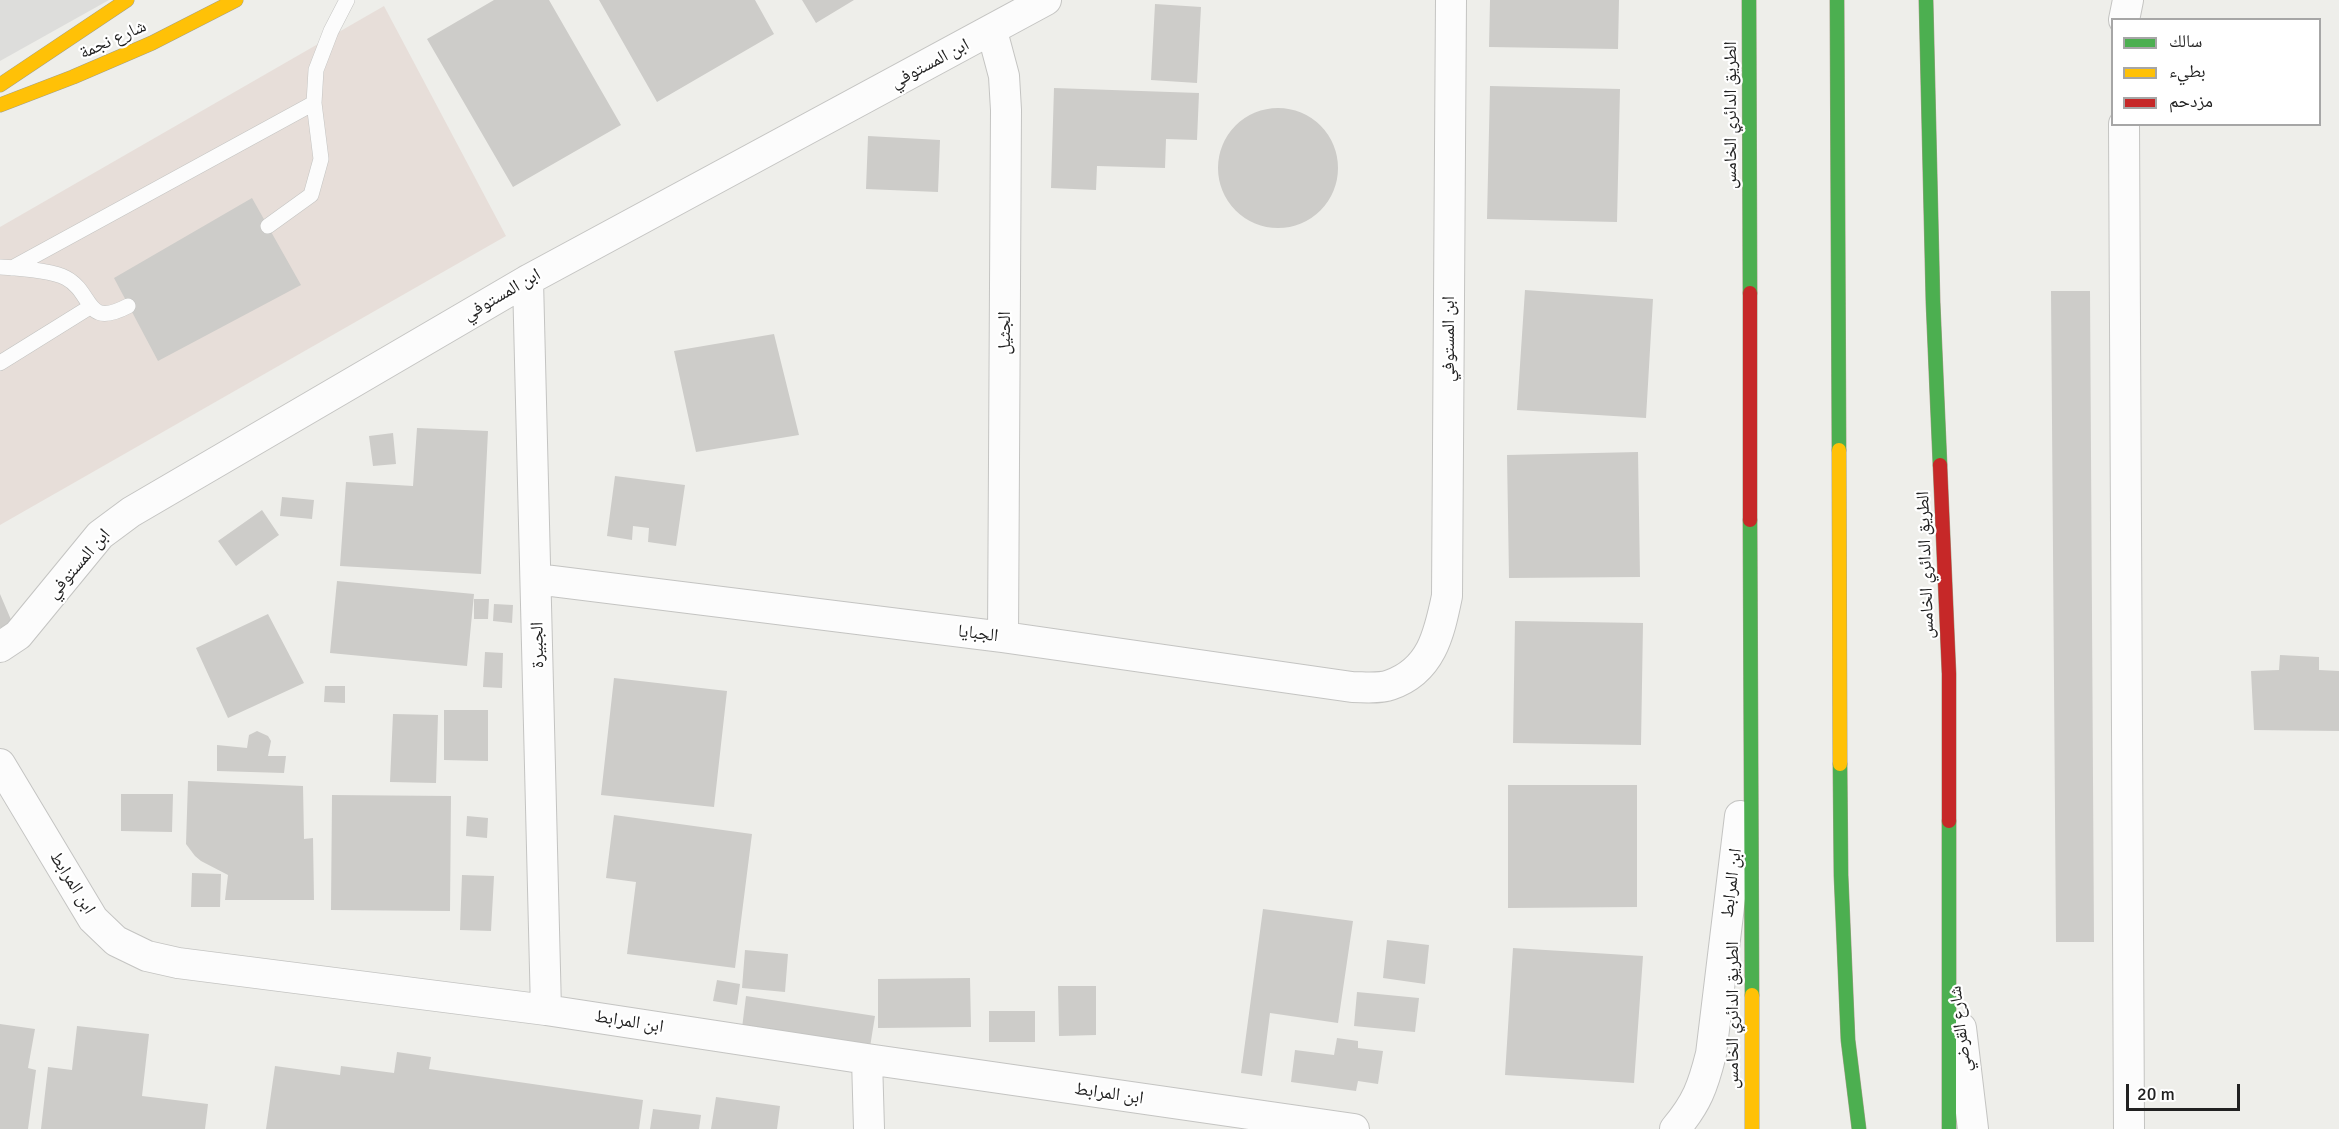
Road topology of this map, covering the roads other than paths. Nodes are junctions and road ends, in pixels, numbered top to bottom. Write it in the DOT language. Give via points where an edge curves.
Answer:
graph roads {
  1 [pos="127,0"];
  2 [pos="236,0"];
  3 [pos="347,0"];
  4 [pos="1046,0"];
  5 [pos="1451,0"];
  6 [pos="1749,0"];
  7 [pos="1837,0"];
  8 [pos="1926,0"];
  9 [pos="2128,0"];
  10 [pos="2124,18"];
  11 [pos="992,31"];
  12 [pos="0,85"];
  13 [pos="314,103"];
  14 [pos="0,105"];
  15 [pos="2124,126"];
  16 [pos="268,226"];
  17 [pos="6,267"];
  18 [pos="528,280"];
  19 [pos="128,306"];
  20 [pos="90,307"];
  21 [pos="0,363"];
  22 [pos="536,579"];
  23 [pos="1003,637"];
  24 [pos="0,646"];
  25 [pos="1417,672"];
  26 [pos="1749,736"];
  27 [pos="0,764"];
  28 [pos="1949,929"];
  29 [pos="546,1010"];
  30 [pos="867,1059"];
  31 [pos="869,1129"];
  32 [pos="1354,1129"];
  33 [pos="1675,1129"];
  34 [pos="1752,1129"];
  35 [pos="1859,1129"];
  36 [pos="1949,1129"];
  37 [pos="1972,1129"];
  38 [pos="2129,1129"];
  1 -- 12 [label="main road"];
  2 -- 14 [label="main road, شارع نجمة" via="152,43"];
  3 -- 13 [label="lane" via="316,70"];
  4 -- 11 [label="street, ابن المستوفي"];
  5 -- 25 [label="street, ابن المستوفي" via="1447,596 1439,636"];
  6 -- 26 [label="main road, الطريق الدائري الخامس"];
  7 -- 35 [label="main road" via="1841,875 1848,1040"];
  8 -- 28 [label="main road, الطريق الدائري الخامس" via="1933,302 1949,674"];
  9 -- 10 [label="street"];
  11 -- 18 [label="street, ابن المستوفي"];
  11 -- 23 [label="street, الجثيل" via="1004,76 1006,110"];
  13 -- 16 [label="lane" via="321,159 311,195"];
  13 -- 17 [label="lane"];
  15 -- 38 [label="street"];
  17 -- 20 [label="lane" via="65,277 78,287"];
  18 -- 22 [label="street, الجبيرة"];
  18 -- 24 [label="street, ابن المستوفي" via="131,512 100,535 18,635"];
  19 -- 20 [label="lane" via="118,312 100,314"];
  20 -- 21 [label="lane"];
  22 -- 23 [label="street, الجبايا"];
  22 -- 29 [label="street, الجبيرة"];
  23 -- 25 [label="street, الجبايا" via="1352,687 1388,686"];
  26 -- 33 [label="street, ابن المرابط" via="1711,1054 1693,1108"];
  26 -- 34 [label="main road, الطريق الدائري الخامس"];
  27 -- 29 [label="street, ابن المرابط" via="93,919 117,942 147,956"];
  28 -- 36 [label="main road, الطريق الدائري الخامس"];
  28 -- 37 [label="street, شارع القرضي"];
  29 -- 30 [label="street, ابن المرابط"];
  30 -- 31 [label="street"];
  30 -- 32 [label="street, ابن المرابط"];
}
